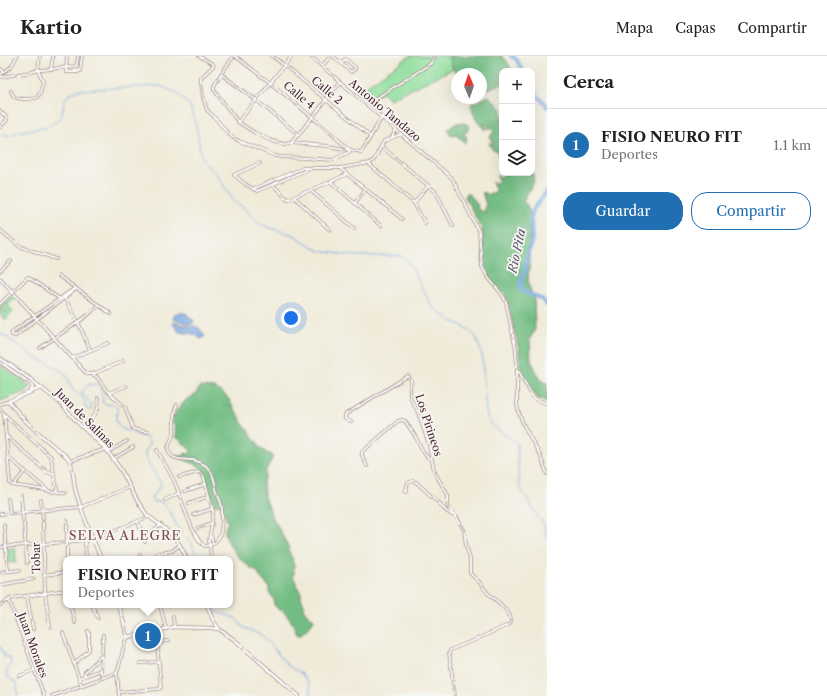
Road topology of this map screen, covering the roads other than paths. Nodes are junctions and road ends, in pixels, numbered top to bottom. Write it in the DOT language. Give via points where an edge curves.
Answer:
graph roads {
  1 [pos="17,56"];
  2 [pos="40,56"];
  3 [pos="53,56"];
  4 [pos="67,56"];
  5 [pos="78,56"];
  6 [pos="82,56"];
  7 [pos="199,56"];
  8 [pos="235,56"];
  9 [pos="272,56"];
  10 [pos="292,56"];
  11 [pos="310,56"];
  12 [pos="332,56"];
  13 [pos="435,56"];
  14 [pos="342,63"];
  15 [pos="284,65"];
  16 [pos="322,66"];
  17 [pos="66,67"];
  18 [pos="0,68"];
  19 [pos="52,69"];
  20 [pos="38,70"];
  21 [pos="4,72"];
  22 [pos="221,74"];
  23 [pos="0,76"];
  24 [pos="271,82"];
  25 [pos="340,82"];
  26 [pos="11,91"];
  27 [pos="256,100"];
  28 [pos="326,100"];
  29 [pos="367,104"];
  30 [pos="0,111"];
  31 [pos="313,117"];
  32 [pos="382,118"];
  33 [pos="238,122"];
  34 [pos="0,126"];
  35 [pos="396,130"];
  36 [pos="401,134"];
  37 [pos="299,135"];
  38 [pos="371,137"];
  39 [pos="390,138"];
  40 [pos="291,143"];
  41 [pos="381,146"];
  42 [pos="350,150"];
  43 [pos="260,163"];
  44 [pos="369,164"];
  45 [pos="308,168"];
  46 [pos="340,168"];
  47 [pos="347,174"];
  48 [pos="330,182"];
  49 [pos="272,185"];
  50 [pos="428,186"];
  51 [pos="253,189"];
  52 [pos="310,190"];
  53 [pos="365,190"];
  54 [pos="294,197"];
  55 [pos="355,203"];
  56 [pos="414,203"];
  57 [pos="402,219"];
  58 [pos="425,223"];
  59 [pos="381,226"];
  60 [pos="453,226"];
  61 [pos="354,228"];
  62 [pos="0,230"];
  63 [pos="330,230"];
  64 [pos="56,259"];
  65 [pos="11,261"];
  66 [pos="0,271"];
  67 [pos="60,276"];
  68 [pos="0,278"];
  69 [pos="75,288"];
  70 [pos="13,292"];
  71 [pos="64,297"];
  72 [pos="60,299"];
  73 [pos="0,304"];
  74 [pos="99,306"];
  75 [pos="111,314"];
  76 [pos="36,318"];
  77 [pos="78,322"];
  78 [pos="54,338"];
  79 [pos="108,343"];
  80 [pos="40,348"];
  81 [pos="90,350"];
  82 [pos="0,358"];
  83 [pos="72,358"];
  84 [pos="123,361"];
  85 [pos="0,362"];
  86 [pos="517,369"];
  87 [pos="92,374"];
  88 [pos="126,386"];
  89 [pos="41,388"];
  90 [pos="30,392"];
  91 [pos="109,394"];
  92 [pos="98,398"];
  93 [pos="8,401"];
  94 [pos="1,404"];
  95 [pos="547,404"];
  96 [pos="177,405"];
  97 [pos="0,409"];
  98 [pos="4,414"];
  99 [pos="351,422"];
  100 [pos="82,428"];
  101 [pos="147,432"];
  102 [pos="6,436"];
  103 [pos="127,441"];
  104 [pos="133,447"];
  105 [pos="107,450"];
  106 [pos="157,450"];
  107 [pos="8,457"];
  108 [pos="113,459"];
  109 [pos="432,459"];
  110 [pos="70,461"];
  111 [pos="367,466"];
  112 [pos="24,471"];
  113 [pos="547,474"];
  114 [pos="54,475"];
  115 [pos="178,477"];
  116 [pos="206,484"];
  117 [pos="14,485"];
  118 [pos="130,487"];
  119 [pos="406,489"];
  120 [pos="46,490"];
  121 [pos="56,491"];
  122 [pos="185,491"];
  123 [pos="65,492"];
  124 [pos="179,493"];
  125 [pos="21,496"];
  126 [pos="209,496"];
  127 [pos="8,499"];
  128 [pos="41,500"];
  129 [pos="165,500"];
  130 [pos="189,503"];
  131 [pos="81,507"];
  132 [pos="212,509"];
  133 [pos="42,511"];
  134 [pos="22,512"];
  135 [pos="10,513"];
  136 [pos="0,514"];
  137 [pos="454,514"];
  138 [pos="193,515"];
  139 [pos="148,517"];
  140 [pos="43,519"];
  141 [pos="67,521"];
  142 [pos="138,522"];
  143 [pos="43,523"];
  144 [pos="212,523"];
  145 [pos="4,525"];
  146 [pos="161,525"];
  147 [pos="198,528"];
  148 [pos="150,534"];
  149 [pos="93,539"];
  150 [pos="85,540"];
  151 [pos="67,542"];
  152 [pos="145,542"];
  153 [pos="43,543"];
  154 [pos="26,545"];
  155 [pos="180,545"];
  156 [pos="212,545"];
  157 [pos="0,547"];
  158 [pos="5,547"];
  159 [pos="67,556"];
  160 [pos="86,556"];
  161 [pos="100,556"];
  162 [pos="157,556"];
  163 [pos="186,556"];
  164 [pos="211,556"];
  165 [pos="27,563"];
  166 [pos="20,570"];
  167 [pos="8,571"];
  168 [pos="0,572"];
  169 [pos="63,572"];
  170 [pos="44,575"];
  171 [pos="34,580"];
  172 [pos="0,585"];
  173 [pos="63,590"];
  174 [pos="45,593"];
  175 [pos="27,596"];
  176 [pos="9,600"];
  177 [pos="0,605"];
  178 [pos="71,608"];
  179 [pos="93,608"];
  180 [pos="119,608"];
  181 [pos="161,608"];
  182 [pos="208,608"];
  183 [pos="172,616"];
  184 [pos="98,618"];
  185 [pos="213,620"];
  186 [pos="75,623"];
  187 [pos="50,627"];
  188 [pos="174,627"];
  189 [pos="166,628"];
  190 [pos="205,628"];
  191 [pos="33,629"];
  192 [pos="219,629"];
  193 [pos="88,631"];
  194 [pos="64,632"];
  195 [pos="103,635"];
  196 [pos="128,637"];
  197 [pos="157,642"];
  198 [pos="168,642"];
  199 [pos="143,644"];
  200 [pos="102,655"];
  201 [pos="159,662"];
  202 [pos="140,663"];
  203 [pos="74,664"];
  204 [pos="34,670"];
  205 [pos="102,670"];
  206 [pos="117,673"];
  207 [pos="19,676"];
  208 [pos="84,676"];
  209 [pos="79,678"];
  210 [pos="101,679"];
  211 [pos="81,684"];
  212 [pos="119,692"];
  213 [pos="44,696"];
  214 [pos="52,696"];
  215 [pos="119,696"];
  216 [pos="299,696"];
  217 [pos="455,696"];
  1 -- 21 [label="street" via="11,67"];
  2 -- 20 [label="street"];
  3 -- 19 [label="street"];
  4 -- 17 [label="street"];
  5 -- 17 [label="street" via="76,66"];
  6 -- 17 [label="street" via="80,71 66,72"];
  7 -- 42 [label="street" via="213,64 201,81 206,110 232,137 275,156 288,158 333,160"];
  8 -- 22 [label="street"];
  8 -- 24 [label="street, Calle 4"];
  9 -- 15 [label="street, Calle 2"];
  10 -- 15 [label="street"];
  11 -- 16 [label="street, Antonio Tandazo"];
  12 -- 14 [label="street"];
  12 -- 16 [label="street"];
  13 -- 29 [label="street" via="430,64"];
  14 -- 14 [label="street" via="345,59 355,69 351,72"];
  15 -- 24 [label="street"];
  15 -- 28 [label="street, Calle 2"];
  16 -- 25 [label="street, Antonio Tandazo"];
  17 -- 19 [label="street"];
  18 -- 21 [label="street"];
  19 -- 20 [label="street"];
  20 -- 23 [label="street"];
  20 -- 26 [label="street" via="43,81 36,98 16,98"];
  21 -- 23 [label="street"];
  22 -- 27 [label="street"];
  22 -- 33 [label="street" via="213,89"];
  24 -- 27 [label="street"];
  24 -- 31 [label="street, Calle 4"];
  25 -- 28 [label="street"];
  25 -- 29 [label="street, Antonio Tandazo"];
  27 -- 33 [label="street"];
  27 -- 37 [label="street"];
  28 -- 31 [label="street"];
  28 -- 38 [label="street, Calle 2"];
  29 -- 32 [label="street, Antonio Tandazo"];
  30 -- 34 [label="street" via="7,119"];
  31 -- 37 [label="street"];
  31 -- 42 [label="street, Calle 4"];
  32 -- 35 [label="street, Antonio Tandazo"];
  32 -- 38 [label="street"];
  33 -- 40 [label="street" via="272,141"];
  35 -- 36 [label="street, Antonio Tandazo"];
  35 -- 39 [label="street"];
  36 -- 39 [label="street"];
  36 -- 86 [label="street, Antonio Tandazo" via="454,180 479,232 482,267 506,302 516,350"];
  37 -- 40 [label="street"];
  38 -- 42 [label="street" via="362,151"];
  39 -- 41 [label="street"];
  40 -- 42 [label="street"];
  41 -- 44 [label="street"];
  41 -- 50 [label="street"];
  43 -- 51 [label="street" via="234,175"];
  44 -- 46 [label="street"];
  44 -- 56 [label="street"];
  45 -- 46 [label="street"];
  45 -- 49 [label="street"];
  45 -- 51 [label="street"];
  46 -- 47 [label="street"];
  47 -- 48 [label="street"];
  47 -- 53 [label="street"];
  48 -- 52 [label="street"];
  48 -- 55 [label="street"];
  49 -- 51 [label="street" via="258,191"];
  49 -- 54 [label="street" via="287,199"];
  50 -- 56 [label="street"];
  50 -- 60 [label="street" via="437,194"];
  52 -- 54 [label="street"];
  52 -- 61 [label="street"];
  53 -- 55 [label="street"];
  53 -- 57 [label="street"];
  54 -- 63 [label="street"];
  55 -- 59 [label="street"];
  56 -- 58 [label="street"];
  62 -- 64 [label="street" via="19,246"];
  65 -- 66 [label="street"];
  67 -- 69 [label="street"];
  68 -- 70 [label="street"];
  69 -- 71 [label="street"];
  69 -- 72 [label="street"];
  69 -- 74 [label="street"];
  70 -- 72 [label="street" via="29,277"];
  70 -- 73 [label="street"];
  70 -- 76 [label="street"];
  71 -- 76 [label="street"];
  71 -- 77 [label="street"];
  72 -- 76 [label="street"];
  74 -- 75 [label="street"];
  74 -- 77 [label="street"];
  76 -- 76 [label="street" via="12,332 12,335 15,336"];
  76 -- 78 [label="street"];
  77 -- 78 [label="street"];
  77 -- 81 [label="street"];
  78 -- 80 [label="street"];
  78 -- 83 [label="street"];
  79 -- 81 [label="street"];
  81 -- 83 [label="street"];
  82 -- 89 [label="street, Juan de Salinas"];
  83 -- 87 [label="street" via="86,373"];
  84 -- 87 [label="street"];
  85 -- 90 [label="street" via="31,384"];
  86 -- 95 [label="street" via="533,397"];
  86 -- 113 [label="street" via="519,413"];
  87 -- 91 [label="street"];
  88 -- 91 [label="street"];
  89 -- 90 [label="street"];
  89 -- 100 [label="street, Juan de Salinas" via="59,402"];
  90 -- 93 [label="street"];
  91 -- 101 [label="street" via="125,407 133,429"];
  92 -- 100 [label="street" via="99,404 93,418"];
  93 -- 94 [label="street"];
  93 -- 110 [label="street"];
  96 -- 156 [label="street" via="169,452 176,458 205,466 212,473 221,501 220,534 218,541"];
  97 -- 98 [label="street"];
  98 -- 102 [label="street"];
  98 -- 114 [label="street" via="51,457"];
  99 -- 109 [label="street, Los Pirineos" via="345,419 346,414 407,376 410,377 410,396 419,414"];
  100 -- 105 [label="street, Juan de Salinas"];
  102 -- 107 [label="street"];
  102 -- 114 [label="street" via="47,472"];
  103 -- 105 [label="street"];
  104 -- 108 [label="street"];
  105 -- 108 [label="street, Juan de Salinas"];
  105 -- 110 [label="street"];
  106 -- 124 [label="street"];
  107 -- 112 [label="street"];
  107 -- 117 [label="street" via="9,482"];
  108 -- 118 [label="street, Juan de Salinas"];
  109 -- 111 [label="street" via="424,454 415,436 402,420 362,452"];
  109 -- 137 [label="street, Los Pirineos" via="436,475 448,495 449,509"];
  110 -- 131 [label="street"];
  112 -- 117 [label="street"];
  112 -- 120 [label="street"];
  114 -- 121 [label="street"];
  115 -- 116 [label="street" via="198,472 203,474"];
  116 -- 122 [label="street"];
  116 -- 126 [label="street"];
  117 -- 120 [label="street"];
  118 -- 131 [label="street"];
  118 -- 139 [label="street, Juan de Salinas"];
  119 -- 137 [label="street" via="408,483 416,482 445,510"];
  120 -- 121 [label="street"];
  121 -- 123 [label="street"];
  124 -- 129 [label="street"];
  124 -- 156 [label="street" via="201,544"];
  125 -- 134 [label="street"];
  126 -- 130 [label="street"];
  126 -- 132 [label="street"];
  127 -- 135 [label="street"];
  128 -- 133 [label="street"];
  131 -- 133 [label="street"];
  131 -- 149 [label="street"];
  132 -- 138 [label="street"];
  132 -- 144 [label="street"];
  133 -- 134 [label="street"];
  133 -- 140 [label="street"];
  134 -- 135 [label="street"];
  134 -- 154 [label="street"];
  135 -- 136 [label="street"];
  137 -- 217 [label="street, Los Pirineos" via="464,530 470,573 497,600 512,621 450,650"];
  139 -- 146 [label="street, Juan de Salinas"];
  139 -- 149 [label="street"];
  141 -- 151 [label="street"];
  142 -- 152 [label="street"];
  143 -- 153 [label="street, Tobar"];
  144 -- 147 [label="street"];
  144 -- 156 [label="street" via="209,541"];
  145 -- 158 [label="street"];
  146 -- 148 [label="street"];
  146 -- 155 [label="street, Juan de Salinas"];
  149 -- 150 [label="street"];
  149 -- 161 [label="street"];
  150 -- 151 [label="street"];
  150 -- 160 [label="street"];
  151 -- 153 [label="street"];
  151 -- 159 [label="street"];
  153 -- 154 [label="street"];
  153 -- 170 [label="street, Tobar"];
  154 -- 158 [label="street"];
  154 -- 165 [label="street"];
  155 -- 162 [label="street" via="172,551 159,552"];
  155 -- 163 [label="street, Juan de Salinas"];
  156 -- 164 [label="street"];
  157 -- 158 [label="street"];
  158 -- 167 [label="street"];
  166 -- 167 [label="street"];
  167 -- 168 [label="street"];
  169 -- 170 [label="street"];
  170 -- 174 [label="street, Tobar"];
  171 -- 172 [label="street"];
  173 -- 174 [label="street"];
  174 -- 175 [label="street"];
  174 -- 187 [label="street, Tobar"];
  175 -- 176 [label="street"];
  175 -- 191 [label="street"];
  176 -- 177 [label="street"];
  176 -- 204 [label="street, Juan Morales"];
  178 -- 186 [label="street"];
  179 -- 184 [label="street"];
  180 -- 196 [label="street"];
  181 -- 189 [label="street"];
  182 -- 185 [label="street"];
  183 -- 188 [label="street"];
  185 -- 190 [label="street" via="212,625"];
  185 -- 192 [label="street"];
  188 -- 189 [label="street"];
  188 -- 190 [label="street"];
  189 -- 196 [label="street"];
  190 -- 192 [label="street"];
  192 -- 216 [label="street"];
  193 -- 203 [label="street" via="89,650"];
  194 -- 203 [label="street"];
  195 -- 200 [label="street"];
  196 -- 206 [label="street"];
  197 -- 198 [label="street"];
  197 -- 199 [label="street"];
  197 -- 201 [label="street"];
  200 -- 205 [label="street"];
  200 -- 208 [label="street"];
  201 -- 202 [label="street"];
  201 -- 212 [label="street" via="160,688"];
  203 -- 209 [label="street"];
  204 -- 207 [label="street"];
  204 -- 213 [label="street, Juan Morales"];
  205 -- 208 [label="street"];
  205 -- 210 [label="street"];
  206 -- 210 [label="street"];
  206 -- 212 [label="street"];
  208 -- 209 [label="street"];
  209 -- 211 [label="street"];
  210 -- 214 [label="street"];
  212 -- 215 [label="street"];
}
